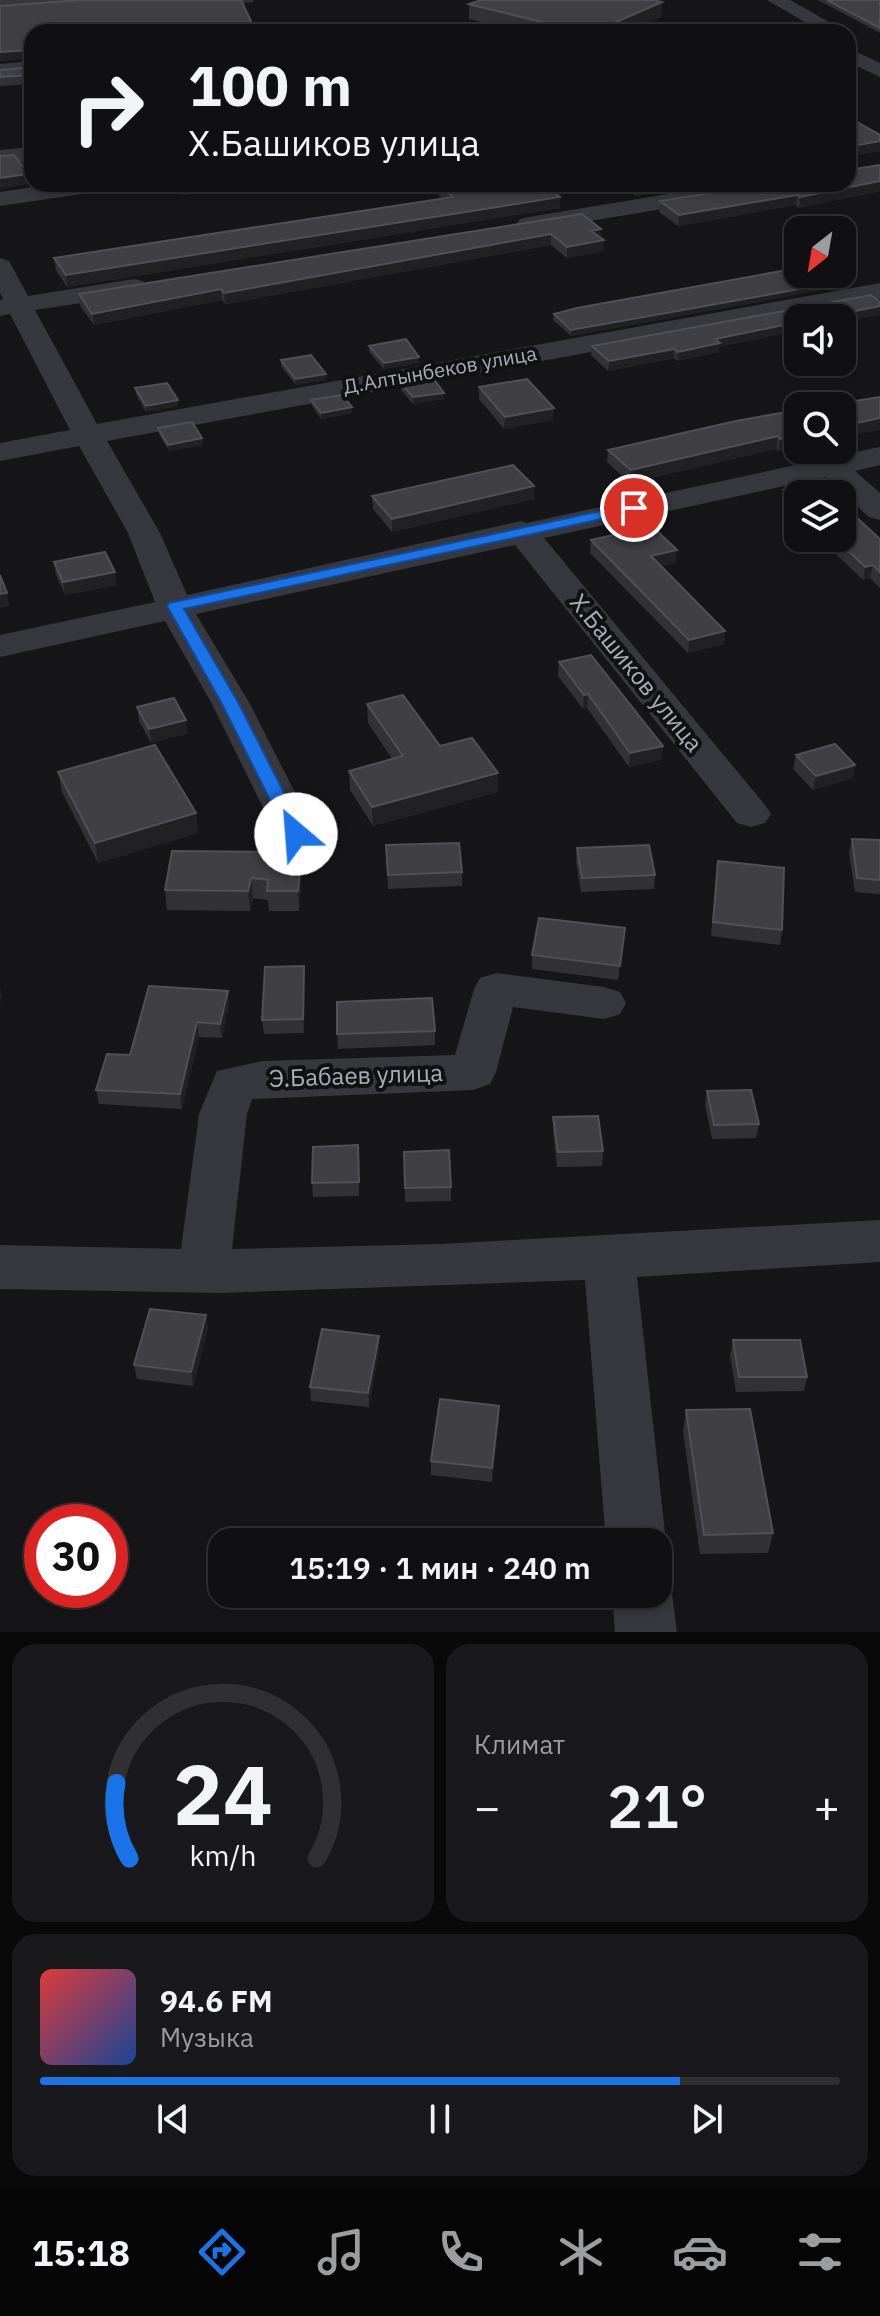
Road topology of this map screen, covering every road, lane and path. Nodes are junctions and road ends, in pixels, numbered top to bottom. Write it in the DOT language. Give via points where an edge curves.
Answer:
graph roads {
  1 [pos="80,0"];
  2 [pos="27,2"];
  3 [pos="769,3"];
  4 [pos="0,5"];
  5 [pos="797,24"];
  6 [pos="818,24"];
  7 [pos="856,44"];
  8 [pos="856,55"];
  9 [pos="878,59"];
  10 [pos="24,68"];
  11 [pos="0,70"];
  12 [pos="856,71"];
  13 [pos="24,155"];
  14 [pos="0,157"];
  15 [pos="48,192"];
  16 [pos="722,192"];
  17 [pos="0,199"];
  18 [pos="503,228"];
  19 [pos="0,266"];
  20 [pos="158,283"];
  21 [pos="880,291"];
  22 [pos="10,307"];
  23 [pos="90,436"];
  24 [pos="0,452"];
  25 [pos="880,456"];
  26 [pos="833,467"];
  27 [pos="880,510"];
  28 [pos="521,531"];
  29 [pos="174,606"];
  30 [pos="0,646"];
  31 [pos="751,814"];
  32 [pos="296,834"];
  33 [pos="604,1003"];
  34 [pos="880,1241"];
  35 [pos="609,1256"];
  36 [pos="0,1267"];
  37 [pos="204,1270"];
  38 [pos="635,1528"];
  39 [pos="643,1608"];
  40 [pos="646,1632"];
  1 -- 2 [label="street"];
  2 -- 4 [label="street"];
  3 -- 5 [label="street"];
  3 -- 6 [label="street"];
  7 -- 9 [label="street"];
  8 -- 9 [label="street"];
  9 -- 12 [label="street"];
  10 -- 11 [label="street"];
  13 -- 14 [label="street"];
  15 -- 17 [label="street"];
  16 -- 18 [label="street"];
  19 -- 22 [label="street"];
  20 -- 22 [label="street"];
  21 -- 23 [label="street, Д.Алтынбеков улица"];
  22 -- 23 [label="street"];
  23 -- 24 [label="street, Д.Алтынбеков улица"];
  23 -- 29 [label="street" via="144,533"];
  25 -- 26 [label="street"];
  26 -- 27 [label="street"];
  26 -- 28 [label="street"];
  28 -- 29 [label="street"];
  28 -- 31 [label="street, Х.Башиков улица"];
  29 -- 30 [label="street"];
  29 -- 32 [label="street" via="231,704"];
  33 -- 37 [label="street, Э.Бабаев улица" via="496,989 473,1072 234,1084 223,1114"];
  34 -- 35 [label="street"];
  35 -- 37 [label="street"];
  35 -- 38 [label="street"];
  36 -- 37 [label="street"];
  39 -- 40 [label="street"];
}
